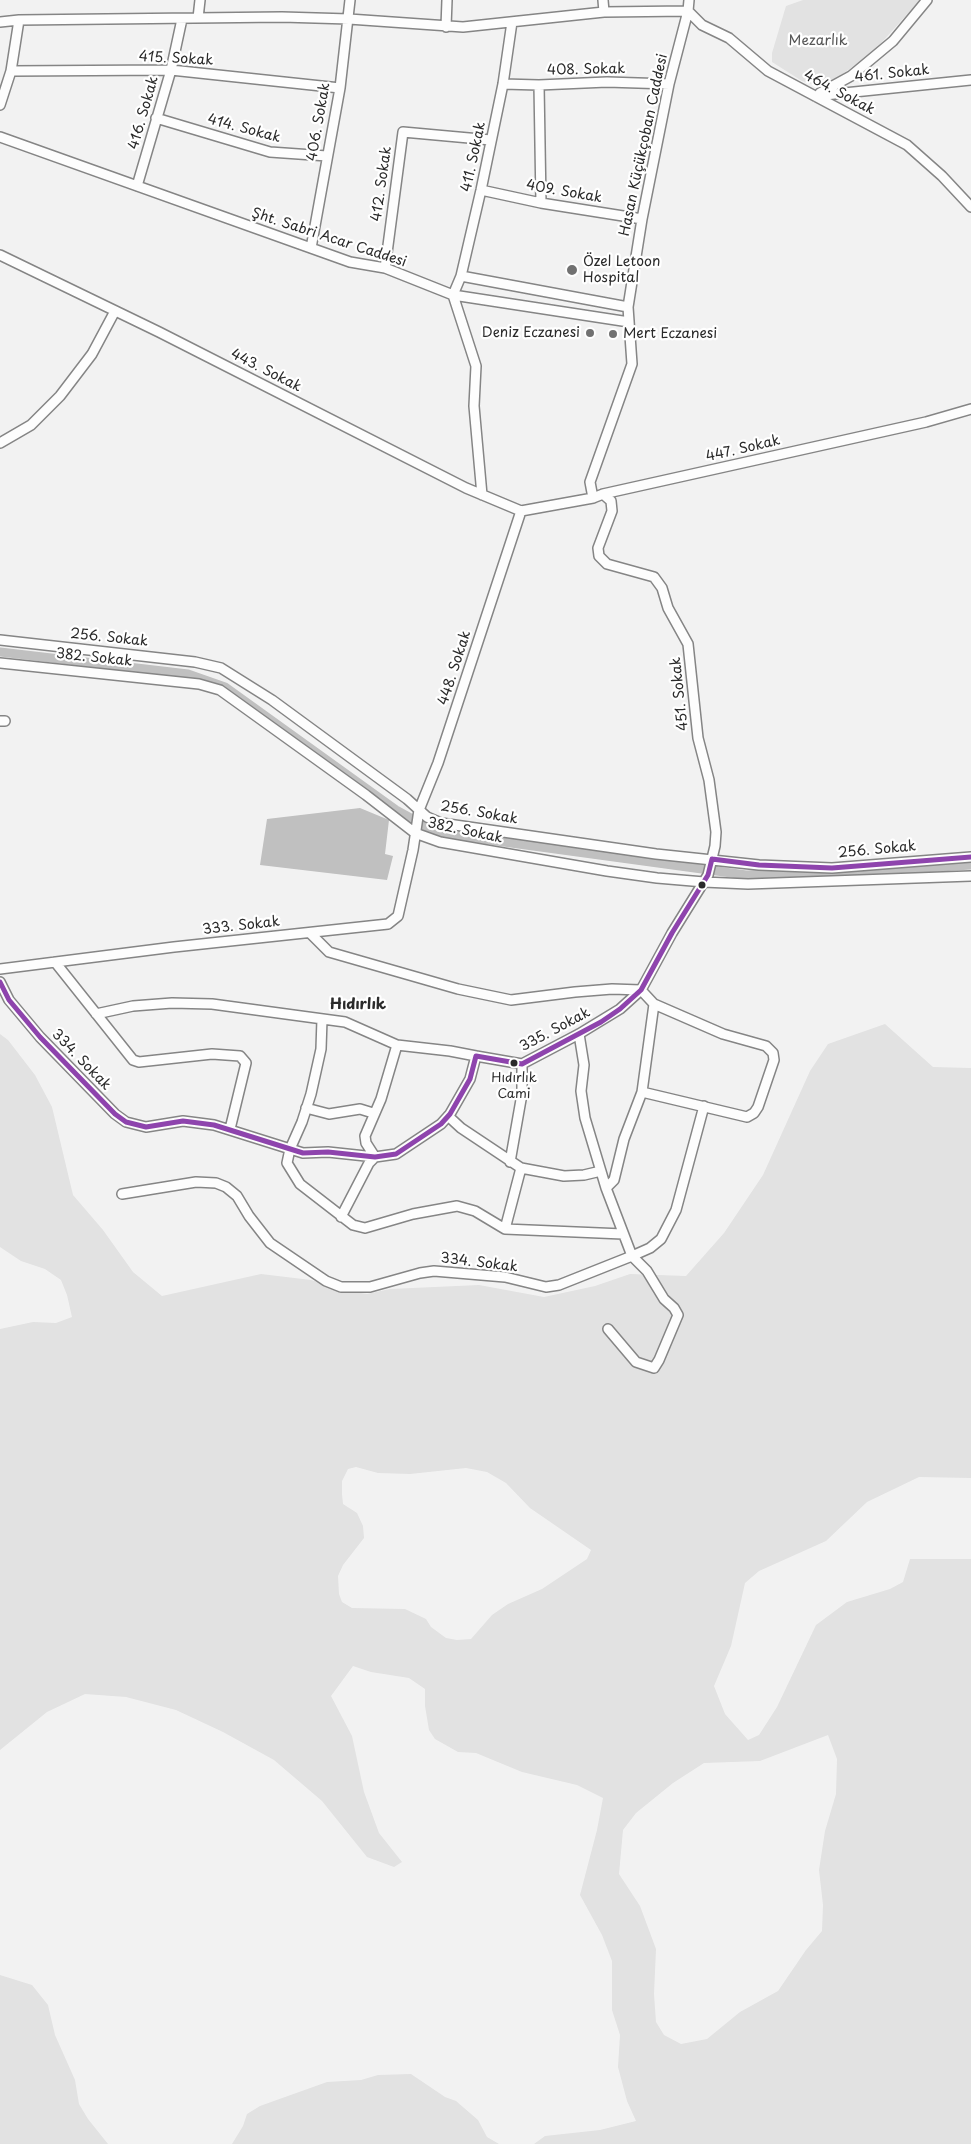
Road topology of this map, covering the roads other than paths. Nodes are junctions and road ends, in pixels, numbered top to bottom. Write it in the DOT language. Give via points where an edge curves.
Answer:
graph roads {
  1 [pos="200,0"];
  2 [pos="350,0"];
  3 [pos="447,0"];
  4 [pos="603,0"];
  5 [pos="688,0"];
  6 [pos="926,0"];
  7 [pos="688,10"];
  8 [pos="604,12"];
  9 [pos="182,18"];
  10 [pos="198,18"];
  11 [pos="349,19"];
  12 [pos="19,20"];
  13 [pos="0,22"];
  14 [pos="512,22"];
  15 [pos="446,27"];
  16 [pos="171,70"];
  17 [pos="11,72"];
  18 [pos="971,80"];
  19 [pos="503,84"];
  20 [pos="669,84"];
  21 [pos="539,85"];
  22 [pos="340,88"];
  23 [pos="816,96"];
  24 [pos="0,105"];
  25 [pos="156,118"];
  26 [pos="0,137"];
  27 [pos="491,140"];
  28 [pos="327,156"];
  29 [pos="137,186"];
  30 [pos="481,190"];
  31 [pos="541,203"];
  32 [pos="970,204"];
  33 [pos="642,219"];
  34 [pos="311,248"];
  35 [pos="0,256"];
  36 [pos="385,268"];
  37 [pos="461,276"];
  38 [pos="453,295"];
  39 [pos="628,306"];
  40 [pos="115,311"];
  41 [pos="630,322"];
  42 [pos="971,409"];
  43 [pos="0,443"];
  44 [pos="482,494"];
  45 [pos="603,494"];
  46 [pos="594,498"];
  47 [pos="520,511"];
  48 [pos="0,640"];
  49 [pos="0,662"];
  50 [pos="419,812"];
  51 [pos="415,831"];
  52 [pos="971,857"];
  53 [pos="712,862"];
  54 [pos="971,876"];
  55 [pos="706,878"];
  56 [pos="310,933"];
  57 [pos="55,962"];
  58 [pos="0,969"];
  59 [pos="0,982"];
  60 [pos="641,990"];
  61 [pos="654,1004"];
  62 [pos="96,1014"];
  63 [pos="322,1019"];
  64 [pos="579,1034"];
  65 [pos="397,1045"];
  66 [pos="476,1056"];
  67 [pos="522,1064"];
  68 [pos="642,1092"];
  69 [pos="704,1106"];
  70 [pos="306,1108"];
  71 [pos="373,1113"];
  72 [pos="448,1116"];
  73 [pos="230,1130"];
  74 [pos="290,1149"];
  75 [pos="375,1157"];
  76 [pos="510,1162"];
  77 [pos="521,1168"];
  78 [pos="601,1171"];
  79 [pos="606,1188"];
  80 [pos="122,1194"];
  81 [pos="341,1216"];
  82 [pos="505,1229"];
  83 [pos="623,1234"];
  84 [pos="632,1256"];
  85 [pos="608,1329"];
  1 -- 10 [label="street"];
  2 -- 11 [label="street, 406. Sokak"];
  3 -- 15 [label="street"];
  4 -- 8 [label="street"];
  5 -- 7 [label="street, Hasan Küçükçoban Caddesi"];
  6 -- 23 [label="street" via="893,41 851,76"];
  7 -- 8 [label="street"];
  7 -- 20 [label="street, Hasan Küçükçoban Caddesi"];
  7 -- 23 [label="street, 464. Sokak" via="702,25 729,38 768,71"];
  8 -- 14 [label="street"];
  9 -- 10 [label="street"];
  9 -- 12 [label="street"];
  9 -- 16 [label="street, 416. Sokak"];
  10 -- 11 [label="street"];
  11 -- 15 [label="street"];
  11 -- 22 [label="street, 406. Sokak"];
  12 -- 13 [label="street"];
  12 -- 17 [label="street"];
  14 -- 15 [label="street"];
  14 -- 19 [label="street, 411. Sokak"];
  16 -- 17 [label="street, 415. Sokak"];
  16 -- 22 [label="street, 415. Sokak"];
  16 -- 25 [label="street, 416. Sokak"];
  17 -- 24 [label="street"];
  18 -- 23 [label="street, 461. Sokak"];
  19 -- 21 [label="street, 408. Sokak"];
  19 -- 27 [label="street, 411. Sokak"];
  20 -- 21 [label="street, 408. Sokak"];
  20 -- 33 [label="street, Hasan Küçükçoban Caddesi"];
  21 -- 31 [label="street"];
  22 -- 28 [label="street, 406. Sokak"];
  23 -- 32 [label="street, 464. Sokak" via="907,145"];
  25 -- 28 [label="street, 414. Sokak" via="270,152"];
  25 -- 29 [label="street, 416. Sokak"];
  26 -- 29 [label="street, Şht. Sabri Acar Caddesi"];
  27 -- 30 [label="street, 411. Sokak"];
  27 -- 36 [label="street, 412. Sokak" via="403,132"];
  28 -- 34 [label="street, 406. Sokak"];
  29 -- 34 [label="street, Şht. Sabri Acar Caddesi"];
  30 -- 31 [label="street, 409. Sokak"];
  30 -- 37 [label="street, 411. Sokak"];
  31 -- 33 [label="street, 409. Sokak"];
  33 -- 39 [label="street, Hasan Küçükçoban Caddesi"];
  34 -- 36 [label="street, Şht. Sabri Acar Caddesi" via="350,262"];
  35 -- 40 [label="street, 443. Sokak"];
  36 -- 38 [label="street, Şht. Sabri Acar Caddesi"];
  37 -- 38 [label="street, 411. Sokak"];
  37 -- 39 [label="street"];
  38 -- 41 [label="street, Şht. Sabri Acar Caddesi"];
  38 -- 44 [label="street" via="476,366 474,406"];
  39 -- 41 [label="street, Hasan Küçükçoban Caddesi"];
  40 -- 43 [label="street" via="92,354 60,396 30,424"];
  40 -- 44 [label="street, 443. Sokak"];
  41 -- 46 [label="street, Hasan Küçükçoban Caddesi" via="632,364 590,482"];
  42 -- 45 [label="street, 447. Sokak" via="926,422"];
  44 -- 47 [label="street, 443. Sokak"];
  45 -- 46 [label="street, 447. Sokak"];
  45 -- 53 [label="street, 451. Sokak" via="612,501 612,511 598,548 599,556 607,564 654,577 688,644 698,738 716,832"];
  46 -- 47 [label="street, 447. Sokak"];
  47 -- 50 [label="street, 448. Sokak"];
  48 -- 50 [label="street, 256. Sokak" via="195,662 221,668 272,700"];
  49 -- 51 [label="street, 382. Sokak" via="199,684 220,690"];
  50 -- 51 [label="street, 448. Sokak"];
  50 -- 53 [label="street, 256. Sokak" via="441,823"];
  51 -- 55 [label="street, 382. Sokak" via="440,842 479,850 657,878"];
  51 -- 56 [label="street, 333. Sokak" via="398,916 388,924"];
  52 -- 53 [label="street, 256. Sokak" via="832,868"];
  53 -- 55 [label="street, 451. Sokak"];
  54 -- 55 [label="street, 382. Sokak" via="748,884"];
  55 -- 60 [label="street, 335. Sokak"];
  56 -- 57 [label="street, 333. Sokak"];
  56 -- 60 [label="street" via="329,952 458,989 511,1000 612,989"];
  57 -- 58 [label="street, 333. Sokak"];
  57 -- 62 [label="street"];
  59 -- 73 [label="street, 334. Sokak" via="8,1000 40,1037 126,1122 136,1126 183,1121"];
  60 -- 61 [label="street"];
  60 -- 64 [label="street, 335. Sokak" via="620,1009"];
  61 -- 68 [label="street"];
  61 -- 69 [label="street" via="723,1034 766,1046 774,1053 754,1113 748,1117"];
  62 -- 63 [label="street, 335. Sokak" via="133,1006 172,1003 212,1004"];
  62 -- 73 [label="street" via="133,1060 139,1062 212,1054 240,1056 246,1064"];
  63 -- 65 [label="street, 335. Sokak" via="345,1022"];
  63 -- 70 [label="street" via="321,1049"];
  64 -- 67 [label="street, 335. Sokak"];
  64 -- 78 [label="street" via="584,1065 582,1100"];
  65 -- 66 [label="street, 335. Sokak"];
  65 -- 71 [label="street" via="381,1099"];
  66 -- 67 [label="street, 335. Sokak"];
  66 -- 72 [label="street" via="470,1079"];
  67 -- 76 [label="street" via="522,1094"];
  68 -- 69 [label="street"];
  68 -- 79 [label="street" via="624,1139 614,1180"];
  69 -- 84 [label="street, 334. Sokak" via="676,1210 667,1229 650,1248"];
  70 -- 71 [label="street" via="329,1114 360,1109"];
  70 -- 74 [label="street"];
  71 -- 75 [label="street" via="365,1136"];
  72 -- 75 [label="street" via="396,1154"];
  72 -- 76 [label="street"];
  73 -- 74 [label="street"];
  74 -- 75 [label="street" via="303,1153"];
  74 -- 81 [label="street" via="287,1163 300,1184"];
  75 -- 81 [label="street" via="368,1163"];
  76 -- 77 [label="street"];
  77 -- 78 [label="street" via="564,1176 584,1176"];
  77 -- 82 [label="street"];
  78 -- 79 [label="street"];
  79 -- 83 [label="street"];
  80 -- 84 [label="street, 334. Sokak" via="196,1182 226,1187 237,1196 270,1243 326,1281 350,1288 370,1287 434,1271 504,1277 546,1287 559,1285"];
  81 -- 82 [label="street" via="353,1225 365,1228 441,1207 457,1206 475,1211"];
  82 -- 83 [label="street"];
  83 -- 84 [label="street"];
  84 -- 85 [label="street" via="647,1271 664,1300 678,1315 654,1368 636,1362"];
}
